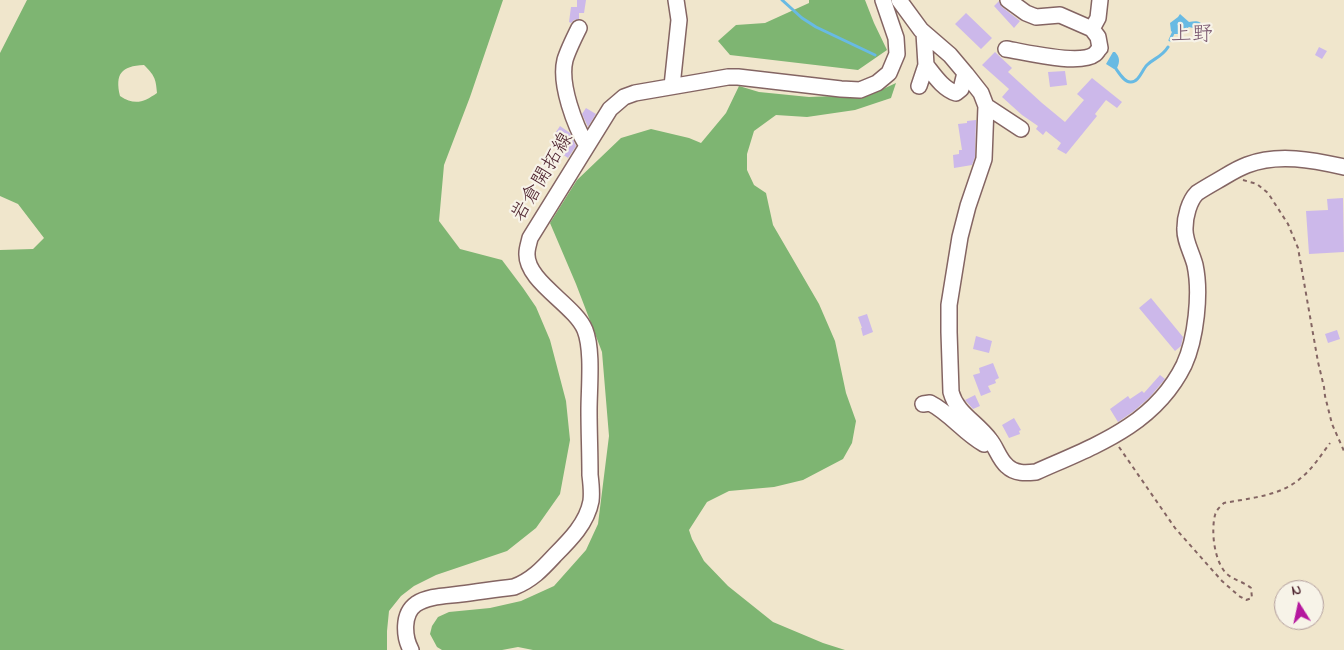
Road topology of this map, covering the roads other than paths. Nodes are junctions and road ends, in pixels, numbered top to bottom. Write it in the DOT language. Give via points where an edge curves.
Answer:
graph roads {
  1 [pos="676,0"];
  2 [pos="883,0"];
  3 [pos="898,0"];
  4 [pos="1008,0"];
  5 [pos="1100,0"];
  6 [pos="579,28"];
  7 [pos="1092,28"];
  8 [pos="924,33"];
  9 [pos="1006,49"];
  10 [pos="926,65"];
  11 [pos="966,73"];
  12 [pos="672,86"];
  13 [pos="919,86"];
  14 [pos="986,106"];
  15 [pos="1022,129"];
  16 [pos="587,146"];
  17 [pos="1344,167"];
  18 [pos="923,404"];
  19 [pos="995,448"];
  20 [pos="411,650"];
  1 -- 12 [label="street" via="679,20"];
  2 -- 12 [label="street, 岩倉開拓線" via="896,38 897,54 890,73 860,90 738,77"];
  3 -- 8 [label="street"];
  4 -- 7 [label="street" via="1026,14 1036,17 1060,15"];
  5 -- 7 [label="street" via="1098,18"];
  6 -- 16 [label="street" via="565,61 564,75 568,104"];
  7 -- 9 [label="street" via="1100,48 1094,55 1067,59"];
  8 -- 10 [label="street"];
  8 -- 11 [label="street"];
  10 -- 11 [label="street" via="949,91 956,93 961,89"];
  10 -- 13 [label="street"];
  11 -- 14 [label="street"];
  12 -- 16 [label="street, 岩倉開拓線" via="624,97 610,109"];
  14 -- 15 [label="street"];
  14 -- 19 [label="street" via="984,159 960,237 949,305 949,332 953,401 988,436"];
  16 -- 20 [label="street, 岩倉開拓線" via="530,238 527,254 534,275 581,321 586,332 590,360 591,501 575,534 525,583 433,597 416,604 409,612 405,626"];
  17 -- 19 [label="street" via="1320,161 1273,159 1247,165 1196,194 1188,210 1185,230 1195,265 1197,314 1192,345 1170,389 1127,428 1036,472 1023,473 1006,466"];
  18 -- 19 [label="street" via="930,403 940,408 982,443"];
}
